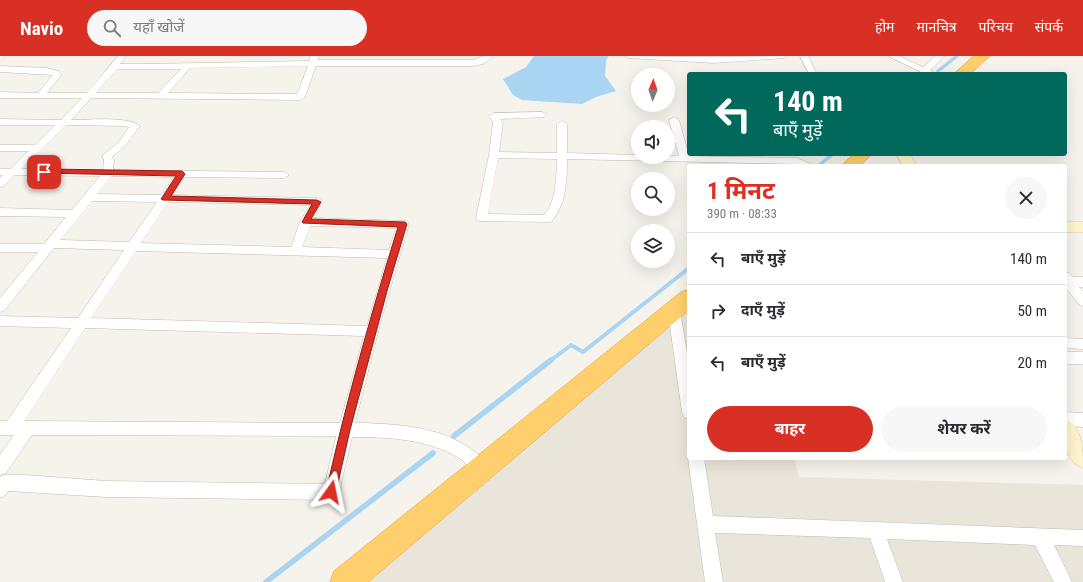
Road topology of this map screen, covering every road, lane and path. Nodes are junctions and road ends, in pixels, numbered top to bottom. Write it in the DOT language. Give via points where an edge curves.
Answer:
graph roads {
  1 [pos="2,56"];
  2 [pos="122,56"];
  3 [pos="490,56"];
  4 [pos="628,56"];
  5 [pos="770,56"];
  6 [pos="784,56"];
  7 [pos="804,56"];
  8 [pos="892,56"];
  9 [pos="929,56"];
  10 [pos="942,56"];
  11 [pos="983,56"];
  12 [pos="748,57"];
  13 [pos="0,58"];
  14 [pos="313,60"];
  15 [pos="115,66"];
  16 [pos="187,67"];
  17 [pos="0,69"];
  18 [pos="924,71"];
  19 [pos="812,72"];
  20 [pos="963,72"];
  21 [pos="2,96"];
  22 [pos="40,96"];
  23 [pos="88,97"];
  24 [pos="160,97"];
  25 [pos="542,115"];
  26 [pos="0,122"];
  27 [pos="62,122"];
  28 [pos="675,123"];
  29 [pos="562,124"];
  30 [pos="0,148"];
  31 [pos="36,148"];
  32 [pos="494,155"];
  33 [pos="561,156"];
  34 [pos="862,156"];
  35 [pos="685,158"];
  36 [pos="803,164"];
  37 [pos="852,164"];
  38 [pos="13,171"];
  39 [pos="0,172"];
  40 [pos="108,172"];
  41 [pos="182,174"];
  42 [pos="284,175"];
  43 [pos="0,184"];
  44 [pos="88,197"];
  45 [pos="165,199"];
  46 [pos="0,212"];
  47 [pos="75,214"];
  48 [pos="306,222"];
  49 [pos="1067,227"];
  50 [pos="1083,227"];
  51 [pos="48,246"];
  52 [pos="134,247"];
  53 [pos="0,248"];
  54 [pos="295,251"];
  55 [pos="393,254"];
  56 [pos="1067,280"];
  57 [pos="1067,281"];
  58 [pos="1083,282"];
  59 [pos="1083,301"];
  60 [pos="681,305"];
  61 [pos="0,307"];
  62 [pos="0,321"];
  63 [pos="83,322"];
  64 [pos="372,331"];
  65 [pos="1067,343"];
  66 [pos="1083,344"];
  67 [pos="1067,358"];
  68 [pos="1083,358"];
  69 [pos="687,385"];
  70 [pos="1067,419"];
  71 [pos="1083,420"];
  72 [pos="5,428"];
  73 [pos="28,428"];
  74 [pos="345,430"];
  75 [pos="1067,431"];
  76 [pos="1083,458"];
  77 [pos="696,460"];
  78 [pos="482,470"];
  79 [pos="1,481"];
  80 [pos="706,524"];
  81 [pos="876,530"];
  82 [pos="1040,536"];
  83 [pos="1083,538"];
  84 [pos="354,578"];
  85 [pos="714,582"];
  86 [pos="894,582"];
  87 [pos="1063,582"];
  1 -- 13 [label="street"];
  2 -- 15 [label="street"];
  3 -- 14 [label="street" via="474,63"];
  4 -- 12 [label="street" via="713,60"];
  5 -- 6 [label="street"];
  5 -- 12 [label="street"];
  7 -- 19 [label="street"];
  8 -- 18 [label="street"];
  9 -- 18 [label="street"];
  10 -- 18 [label="street"];
  11 -- 20 [label="highway"];
  14 -- 16 [label="street"];
  14 -- 24 [label="street" via="300,97"];
  15 -- 16 [label="street"];
  15 -- 23 [label="street"];
  16 -- 24 [label="street"];
  17 -- 22 [label="street" via="56,73 55,80"];
  21 -- 22 [label="street"];
  22 -- 23 [label="street"];
  23 -- 24 [label="street"];
  23 -- 27 [label="street"];
  25 -- 32 [label="street" via="494,116 498,122"];
  26 -- 27 [label="street"];
  27 -- 31 [label="street"];
  27 -- 40 [label="street" via="125,123 136,126 122,144 107,156"];
  28 -- 35 [label="street"];
  29 -- 33 [label="street"];
  30 -- 31 [label="street"];
  31 -- 38 [label="street"];
  32 -- 33 [label="street"];
  32 -- 33 [label="street" via="482,218 546,219 553,215 560,195"];
  33 -- 35 [label="street"];
  34 -- 37 [label="highway"];
  35 -- 36 [label="street" via="797,161"];
  38 -- 39 [label="street"];
  38 -- 40 [label="street"];
  38 -- 43 [label="street"];
  40 -- 41 [label="street"];
  40 -- 44 [label="street"];
  41 -- 42 [label="street"];
  41 -- 45 [label="street"];
  44 -- 45 [label="street"];
  44 -- 47 [label="street"];
  45 -- 48 [label="street" via="317,202"];
  45 -- 52 [label="street"];
  46 -- 47 [label="street"];
  47 -- 51 [label="street"];
  48 -- 54 [label="street"];
  48 -- 55 [label="street" via="403,224"];
  49 -- 50 [label="street"];
  51 -- 52 [label="street"];
  51 -- 53 [label="street"];
  51 -- 61 [label="street"];
  52 -- 54 [label="street"];
  52 -- 63 [label="street"];
  54 -- 55 [label="street"];
  55 -- 64 [label="street"];
  56 -- 58 [label="street"];
  57 -- 59 [label="street"];
  60 -- 69 [label="street"];
  60 -- 78 [label="highway"];
  62 -- 63 [label="street"];
  63 -- 64 [label="street"];
  63 -- 72 [label="street"];
  64 -- 74 [label="street"];
  65 -- 66 [label="street"];
  67 -- 68 [label="street"];
  70 -- 71 [label="street"];
  72 -- 73 [label="street"];
  73 -- 74 [label="street"];
  73 -- 79 [label="street"];
  74 -- 78 [label="street" via="381,430 434,438 468,455"];
  74 -- 79 [label="street" via="331,492 106,489"];
  75 -- 76 [label="street"];
  77 -- 80 [label="street"];
  78 -- 84 [label="highway"];
  80 -- 81 [label="street"];
  80 -- 85 [label="street"];
  81 -- 82 [label="street"];
  81 -- 86 [label="street"];
  82 -- 83 [label="street"];
  82 -- 87 [label="street"];
}
